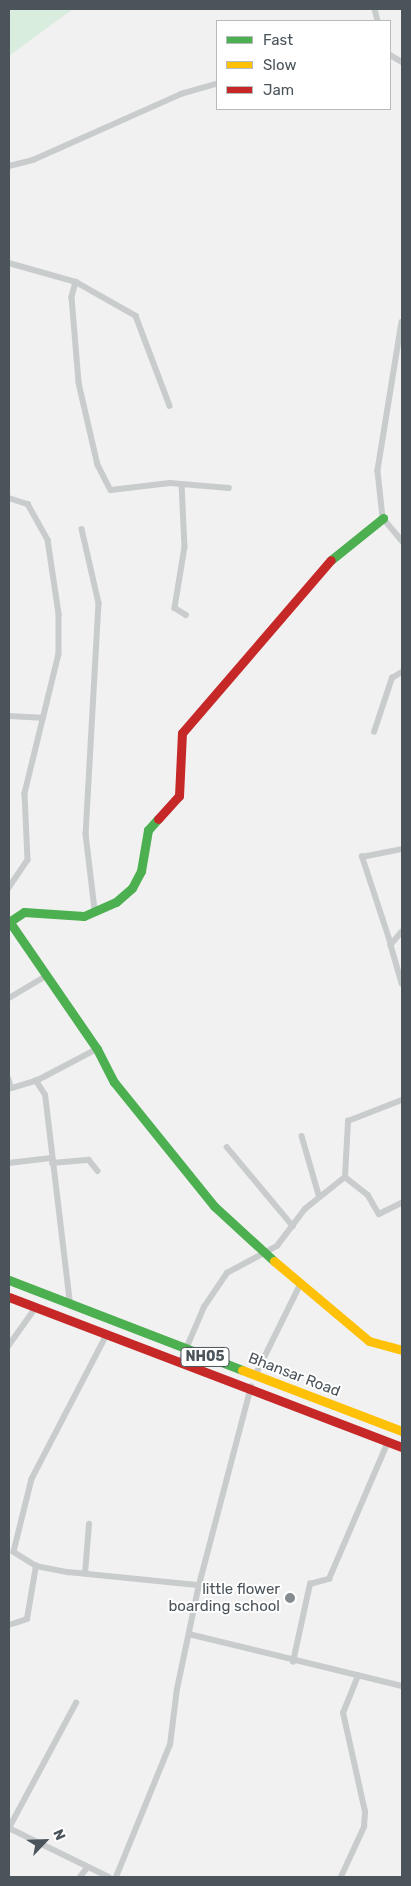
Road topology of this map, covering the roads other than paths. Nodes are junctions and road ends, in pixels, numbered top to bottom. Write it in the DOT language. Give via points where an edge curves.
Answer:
graph roads {
  1 [pos="391,56"];
  2 [pos="402,62"];
  3 [pos="216,84"];
  4 [pos="9,166"];
  5 [pos="9,263"];
  6 [pos="76,282"];
  7 [pos="402,322"];
  8 [pos="170,406"];
  9 [pos="182,484"];
  10 [pos="229,488"];
  11 [pos="9,498"];
  12 [pos="383,518"];
  13 [pos="82,529"];
  14 [pos="402,541"];
  15 [pos="186,615"];
  16 [pos="402,672"];
  17 [pos="9,716"];
  18 [pos="42,718"];
  19 [pos="374,732"];
  20 [pos="402,849"];
  21 [pos="9,888"];
  22 [pos="96,910"];
  23 [pos="9,921"];
  24 [pos="402,932"];
  25 [pos="391,945"];
  26 [pos="46,976"];
  27 [pos="402,982"];
  28 [pos="9,998"];
  29 [pos="97,1049"];
  30 [pos="9,1080"];
  31 [pos="36,1081"];
  32 [pos="10,1089"];
  33 [pos="402,1100"];
  34 [pos="302,1136"];
  35 [pos="227,1147"];
  36 [pos="52,1160"];
  37 [pos="9,1163"];
  38 [pos="98,1171"];
  39 [pos="345,1177"];
  40 [pos="319,1195"];
  41 [pos="402,1203"];
  42 [pos="293,1226"];
  43 [pos="264,1255"];
  44 [pos="9,1280"];
  45 [pos="300,1285"];
  46 [pos="9,1297"];
  47 [pos="70,1304"];
  48 [pos="36,1307"];
  49 [pos="107,1335"];
  50 [pos="9,1345"];
  51 [pos="184,1350"];
  52 [pos="402,1350"];
  53 [pos="180,1363"];
  54 [pos="256,1374"];
  55 [pos="251,1387"];
  56 [pos="402,1431"];
  57 [pos="388,1442"];
  58 [pos="402,1447"];
  59 [pos="89,1524"];
  60 [pos="11,1553"];
  61 [pos="36,1566"];
  62 [pos="85,1574"];
  63 [pos="199,1585"];
  64 [pos="9,1625"];
  65 [pos="189,1634"];
  66 [pos="293,1662"];
  67 [pos="358,1676"];
  68 [pos="402,1686"];
  69 [pos="76,1703"];
  70 [pos="9,1828"];
  71 [pos="87,1868"];
  72 [pos="80,1877"];
  73 [pos="109,1877"];
  74 [pos="116,1877"];
  75 [pos="341,1877"];
  1 -- 2 [label="street"];
  3 -- 4 [label="street" via="181,94 33,160"];
  5 -- 6 [label="street"];
  6 -- 8 [label="street" via="136,316"];
  6 -- 9 [label="street" via="79,383 98,466 111,490"];
  7 -- 12 [label="street" via="378,471"];
  9 -- 10 [label="street"];
  9 -- 15 [label="street" via="185,546 175,608"];
  11 -- 18 [label="street" via="28,504 37,516 48,540 53,571 59,654"];
  12 -- 14 [label="street"];
  12 -- 22 [label="main road" via="342,547 182,733 179,796 148,830 141,871 132,888 116,902"];
  13 -- 22 [label="street" via="99,603 86,834"];
  16 -- 19 [label="street" via="392,678"];
  17 -- 18 [label="street"];
  18 -- 21 [label="street" via="22,814 28,860"];
  20 -- 25 [label="street" via="362,857"];
  22 -- 23 [label="main road" via="84,916 24,912"];
  23 -- 26 [label="main road"];
  24 -- 25 [label="street"];
  25 -- 27 [label="street"];
  26 -- 28 [label="street"];
  26 -- 29 [label="main road"];
  29 -- 31 [label="street"];
  29 -- 43 [label="main road" via="114,1082 138,1113 214,1206"];
  30 -- 32 [label="street"];
  31 -- 32 [label="street"];
  31 -- 36 [label="street" via="45,1095"];
  33 -- 39 [label="street" via="348,1121"];
  34 -- 40 [label="street"];
  35 -- 42 [label="street"];
  36 -- 37 [label="street"];
  36 -- 38 [label="street" via="89,1160"];
  36 -- 47 [label="street"];
  39 -- 40 [label="street"];
  39 -- 41 [label="street" via="368,1194 379,1214"];
  40 -- 42 [label="street"];
  42 -- 43 [label="street"];
  43 -- 45 [label="main road"];
  43 -- 51 [label="street" via="246,1260 227,1273"];
  44 -- 47 [label="main road, Bhansar Road / NH05"];
  45 -- 52 [label="main road" via="370,1341"];
  45 -- 54 [label="street"];
  46 -- 48 [label="main road, Bhansar Road / NH05"];
  47 -- 51 [label="main road, Bhansar Road / NH05"];
  48 -- 49 [label="main road, Bhansar Road / NH05"];
  48 -- 50 [label="street"];
  49 -- 53 [label="main road, Bhansar Road / NH05"];
  49 -- 60 [label="street" via="32,1479"];
  51 -- 53 [label="street"];
  51 -- 54 [label="main road, Bhansar Road / NH05"];
  53 -- 55 [label="main road, Bhansar Road / NH05"];
  54 -- 56 [label="main road, Bhansar Road / NH05"];
  55 -- 57 [label="main road, Bhansar Road / NH05"];
  55 -- 63 [label="street"];
  57 -- 58 [label="main road, Bhansar Road / NH05"];
  57 -- 66 [label="street" via="329,1579 310,1584"];
  59 -- 62 [label="street"];
  60 -- 61 [label="street"];
  61 -- 62 [label="street"];
  61 -- 64 [label="street" via="27,1619"];
  62 -- 63 [label="street"];
  63 -- 65 [label="street"];
  65 -- 66 [label="street"];
  65 -- 74 [label="street" via="170,1745"];
  66 -- 67 [label="street"];
  67 -- 68 [label="street"];
  67 -- 75 [label="street" via="343,1713 366,1812 364,1827"];
  69 -- 70 [label="street"];
  70 -- 71 [label="street"];
  71 -- 72 [label="street"];
  71 -- 73 [label="street"];
}
